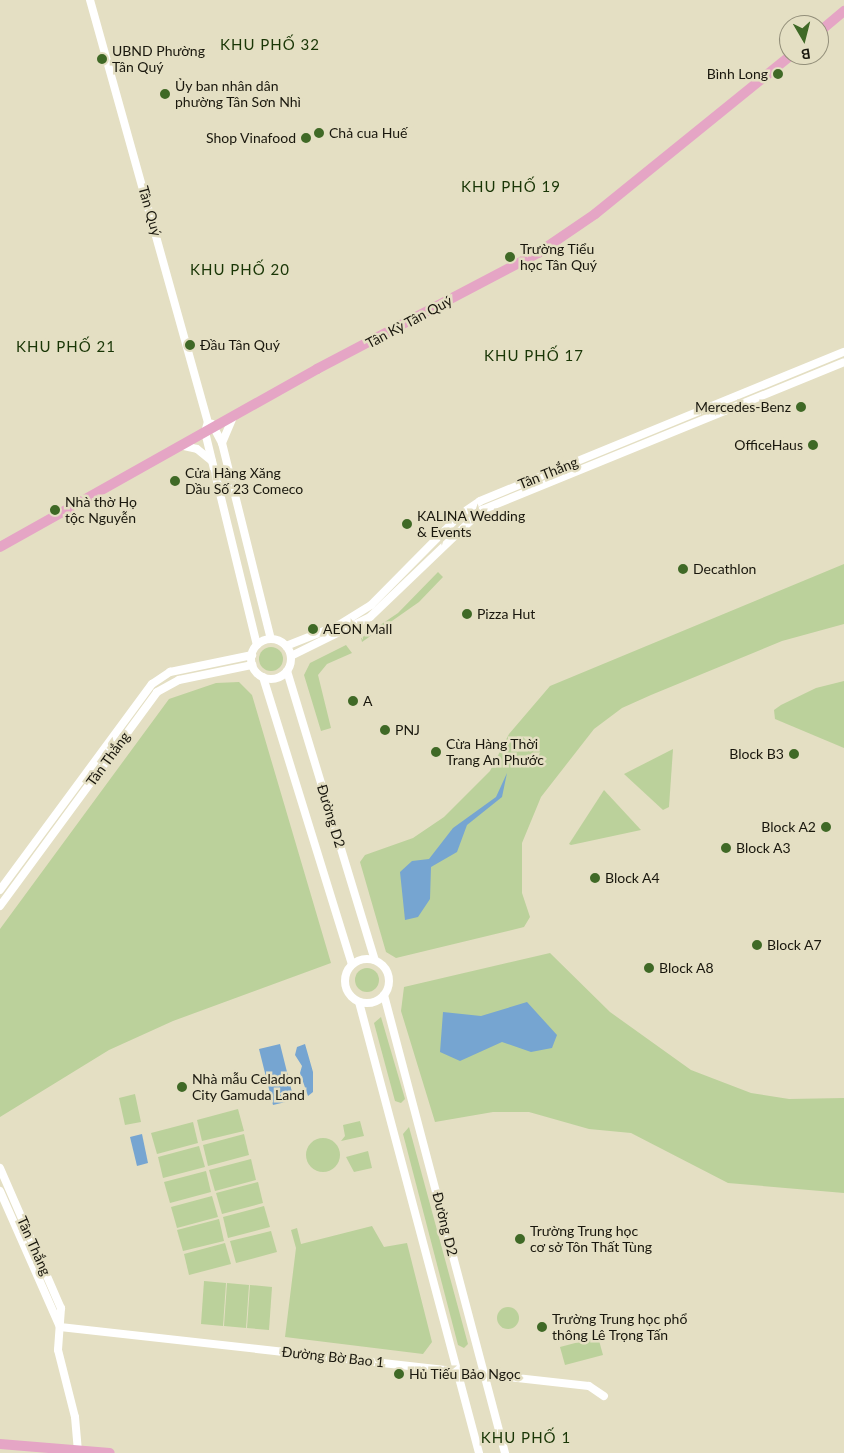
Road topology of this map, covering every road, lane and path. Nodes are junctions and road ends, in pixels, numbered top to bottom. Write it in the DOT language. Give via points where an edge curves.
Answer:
graph roads {
  1 [pos="90,0"];
  2 [pos="844,12"];
  3 [pos="829,24"];
  4 [pos="779,65"];
  5 [pos="844,352"];
  6 [pos="844,362"];
  7 [pos="811,372"];
  8 [pos="761,393"];
  9 [pos="234,416"];
  10 [pos="210,427"];
  11 [pos="222,443"];
  12 [pos="184,446"];
  13 [pos="213,462"];
  14 [pos="0,547"];
  15 [pos="271,639"];
  16 [pos="257,645"];
  17 [pos="286,646"];
  18 [pos="252,654"];
  19 [pos="291,656"];
  20 [pos="252,664"];
  21 [pos="287,671"];
  22 [pos="264,677"];
  23 [pos="0,890"];
  24 [pos="0,906"];
  25 [pos="375,960"];
  26 [pos="352,964"];
  27 [pos="384,995"];
  28 [pos="359,1002"];
  29 [pos="0,1168"];
  30 [pos="0,1191"];
  31 [pos="60,1327"];
  32 [pos="456,1370"];
  33 [pos="484,1374"];
  34 [pos="604,1396"];
  35 [pos="0,1444"];
  36 [pos="78,1452"];
  37 [pos="110,1453"];
  38 [pos="479,1453"];
  39 [pos="504,1453"];
  1 -- 10 [label="street, Tân Quý"];
  2 -- 3 [label="main road"];
  4 -- 9 [label="main road, Tân Kỳ Tân Quý" via="595,214 538,252"];
  5 -- 7 [label="street, Tân Thắng"];
  6 -- 7 [label="street, Tân Thắng"];
  7 -- 8 [label="street, Tân Thắng"];
  8 -- 17 [label="street, Tân Thắng" via="470,506 382,597 339,625"];
  8 -- 19 [label="street, Tân Thắng" via="474,514 406,587 370,617"];
  9 -- 10 [label="main road, Tân Kỳ Tân Quý"];
  9 -- 11 [label="street"];
  10 -- 11 [label="street"];
  10 -- 12 [label="main road, Tân Kỳ Tân Quý"];
  10 -- 13 [label="street"];
  11 -- 15 [label="street"];
  12 -- 13 [label="street" via="197,448"];
  12 -- 14 [label="main road, Tân Kỳ Tân Quý"];
  13 -- 16 [label="street"];
  15 -- 16 [label="street"];
  15 -- 17 [label="street"];
  16 -- 18 [label="street"];
  17 -- 19 [label="street"];
  18 -- 20 [label="street"];
  18 -- 23 [label="street, Tân Thắng" via="170,672 152,684"];
  19 -- 21 [label="street"];
  20 -- 22 [label="street"];
  20 -- 24 [label="street, Tân Thắng" via="179,680 157,692"];
  21 -- 22 [label="street" via="276,678"];
  21 -- 25 [label="street, Đường D2"];
  22 -- 26 [label="street, Đường D2"];
  25 -- 26 [label="street"];
  25 -- 27 [label="street" via="388,974"];
  26 -- 28 [label="street" via="344,983"];
  27 -- 28 [label="street" via="372,1002"];
  27 -- 33 [label="street, Đường D2"];
  28 -- 32 [label="street, Đường D2"];
  29 -- 31 [label="street, Tân Thắng" via="61,1308"];
  30 -- 31 [label="street, Tân Thắng"];
  31 -- 32 [label="street, Đường Bờ Bao 1"];
  31 -- 36 [label="street, Tân Thắng" via="58,1350 75,1417"];
  32 -- 33 [label="street, Đường Bờ Bao 1"];
  32 -- 38 [label="street, Đường D2"];
  33 -- 34 [label="street, Đường Bờ Bao 1" via="589,1386"];
  33 -- 39 [label="street, Đường D2"];
  35 -- 36 [label="main road"];
  36 -- 37 [label="main road"];
}
